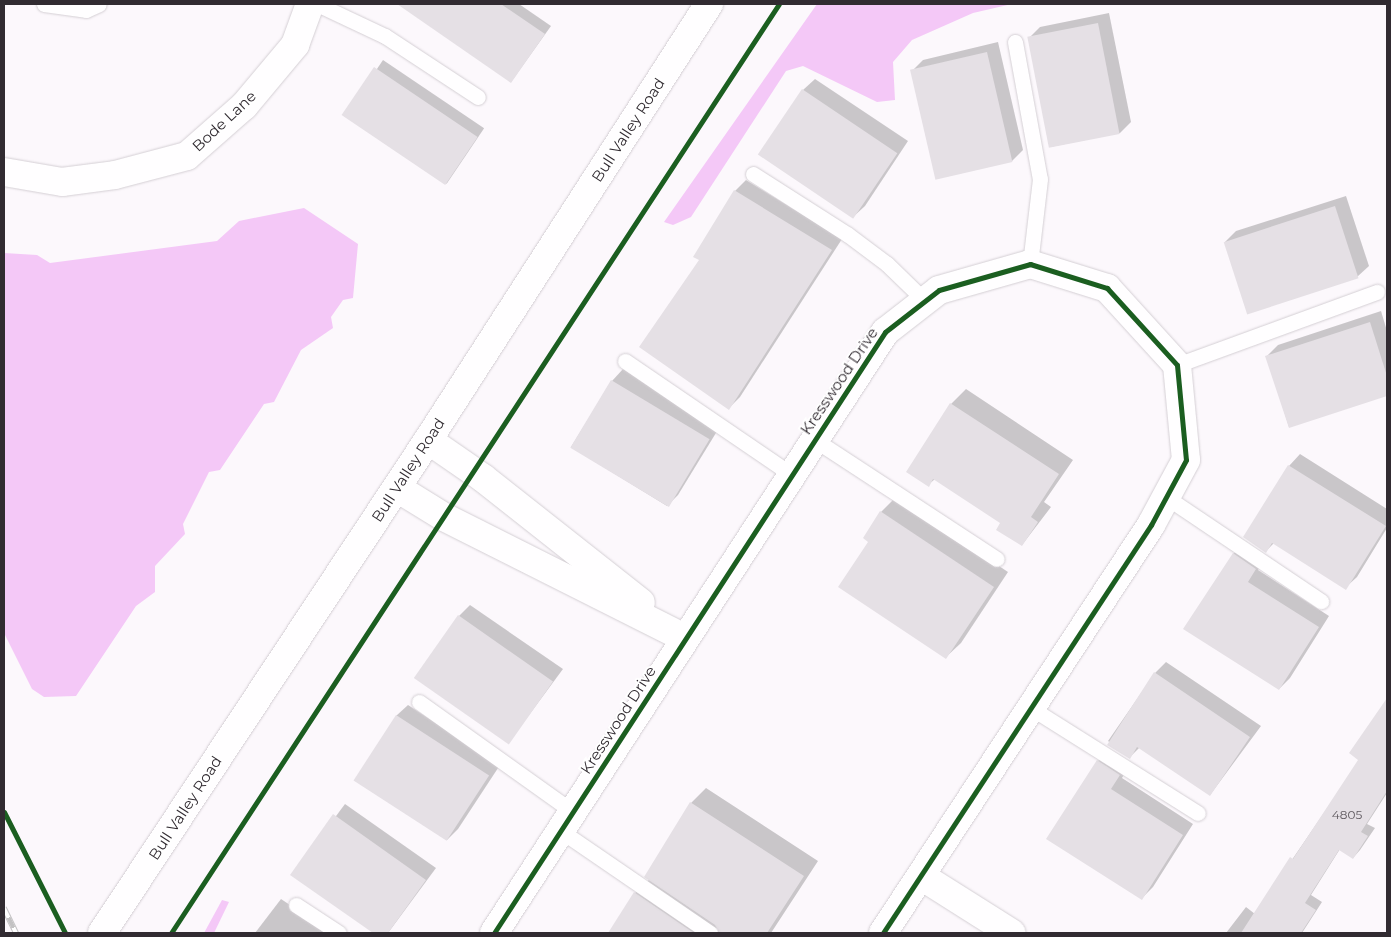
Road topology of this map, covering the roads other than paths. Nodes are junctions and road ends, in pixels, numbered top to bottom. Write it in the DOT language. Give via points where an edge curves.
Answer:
graph roads {
  1 [pos="44,4"];
  2 [pos="99,4"];
  3 [pos="310,4"];
  4 [pos="317,4"];
  5 [pos="709,4"];
  6 [pos="1015,42"];
  7 [pos="478,97"];
  8 [pos="4,172"];
  9 [pos="753,174"];
  10 [pos="1030,264"];
  11 [pos="1377,292"];
  12 [pos="925,301"];
  13 [pos="625,361"];
  14 [pos="1177,366"];
  15 [pos="428,440"];
  16 [pos="815,440"];
  17 [pos="792,475"];
  18 [pos="397,488"];
  19 [pos="1166,497"];
  20 [pos="997,559"];
  21 [pos="1321,601"];
  22 [pos="685,638"];
  23 [pos="419,702"];
  24 [pos="1031,708"];
  25 [pos="1198,813"];
  26 [pos="567,821"];
  27 [pos="921,876"];
  28 [pos="296,905"];
  29 [pos="102,933"];
  30 [pos="339,933"];
  31 [pos="494,933"];
  32 [pos="710,933"];
  33 [pos="883,933"];
  34 [pos="1011,933"];
  1 -- 2 [label="lane" via="86,10"];
  3 -- 8 [label="street, Bode Lane" via="295,45 244,106 187,156 115,175 62,182"];
  4 -- 7 [label="lane" via="384,36"];
  5 -- 15 [label="street, Bull Valley Road"];
  6 -- 10 [label="lane" via="1040,179"];
  9 -- 12 [label="lane" via="846,234 886,264"];
  10 -- 12 [label="street, Kresswood Drive" via="939,290"];
  10 -- 14 [label="street" via="1107,288"];
  11 -- 14 [label="lane"];
  12 -- 16 [label="street, Kresswood Drive" via="885,332"];
  13 -- 17 [label="lane"];
  14 -- 19 [label="street" via="1186,460"];
  15 -- 18 [label="street, Bull Valley Road"];
  15 -- 22 [label="street" via="483,478"];
  16 -- 17 [label="street, Kresswood Drive"];
  16 -- 20 [label="lane"];
  17 -- 22 [label="street, Kresswood Drive"];
  18 -- 22 [label="street" via="444,517"];
  18 -- 29 [label="street, Bull Valley Road"];
  19 -- 21 [label="lane"];
  19 -- 24 [label="street" via="1151,526"];
  22 -- 26 [label="street, Kresswood Drive"];
  23 -- 26 [label="lane"];
  24 -- 25 [label="lane"];
  24 -- 27 [label="street"];
  26 -- 31 [label="street, Kresswood Drive"];
  26 -- 32 [label="lane"];
  27 -- 33 [label="street"];
  27 -- 34 [label="street"];
  28 -- 30 [label="lane"];
}
